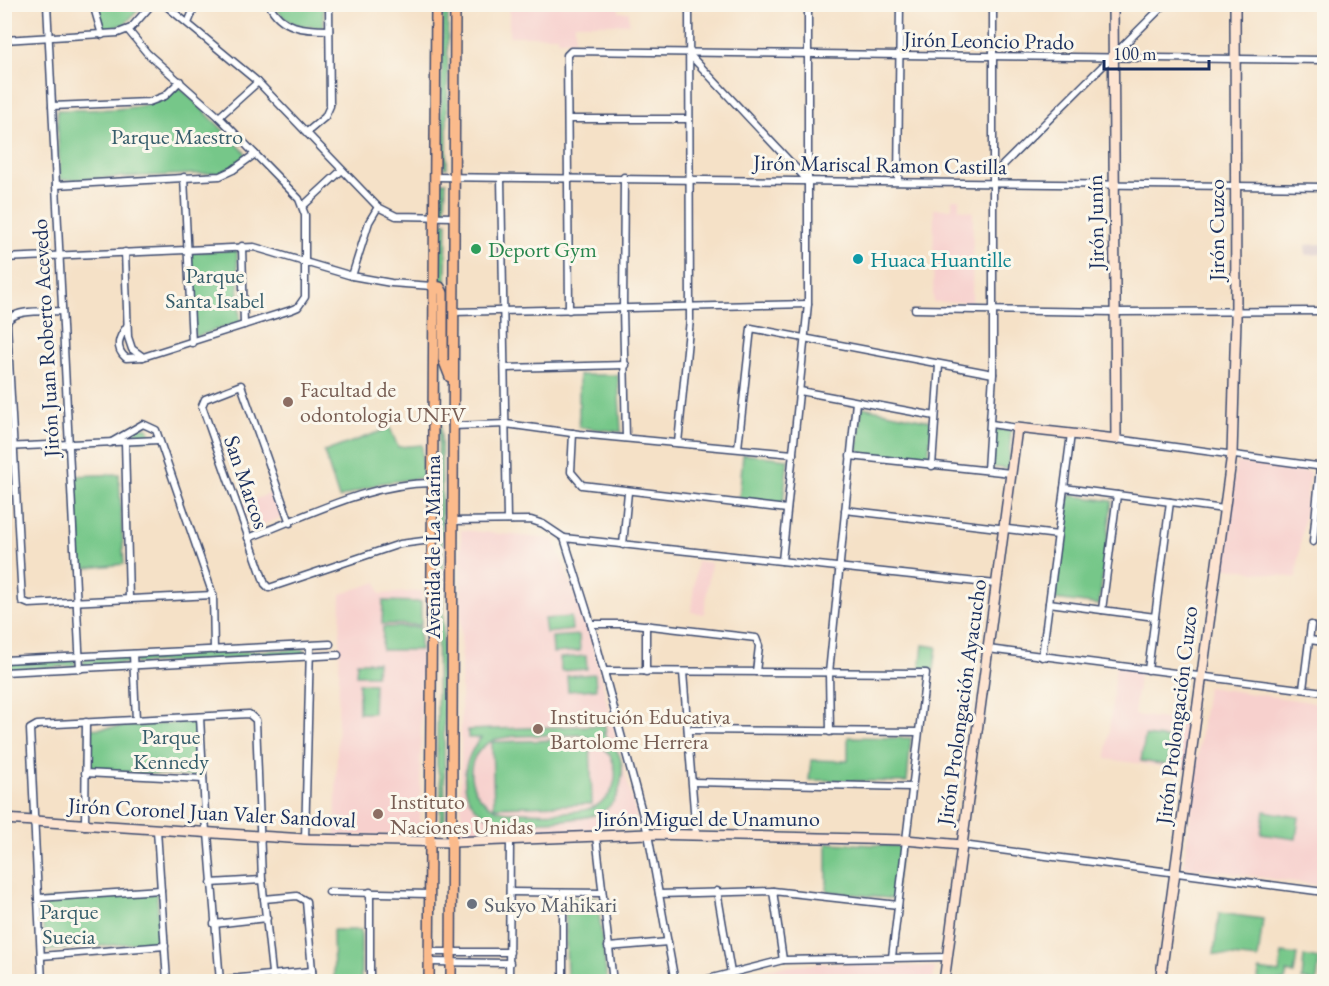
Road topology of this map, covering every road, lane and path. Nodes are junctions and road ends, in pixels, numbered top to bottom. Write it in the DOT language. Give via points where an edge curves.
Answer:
graph roads {
  1 [pos="47,4"];
  2 [pos="93,4"];
  3 [pos="152,4"];
  4 [pos="164,4"];
  5 [pos="196,4"];
  6 [pos="269,4"];
  7 [pos="329,4"];
  8 [pos="436,4"];
  9 [pos="455,4"];
  10 [pos="689,4"];
  11 [pos="808,4"];
  12 [pos="900,4"];
  13 [pos="993,4"];
  14 [pos="1113,4"];
  15 [pos="1165,4"];
  16 [pos="1235,4"];
  17 [pos="188,23"];
  18 [pos="128,30"];
  19 [pos="329,30"];
  20 [pos="102,35"];
  21 [pos="49,38"];
  22 [pos="4,40"];
  23 [pos="689,54"];
  24 [pos="808,56"];
  25 [pos="900,57"];
  26 [pos="994,58"];
  27 [pos="1112,59"];
  28 [pos="1236,59"];
  29 [pos="1324,60"];
  30 [pos="180,81"];
  31 [pos="258,82"];
  32 [pos="52,106"];
  33 [pos="219,117"];
  34 [pos="568,119"];
  35 [pos="689,119"];
  36 [pos="306,133"];
  37 [pos="255,153"];
  38 [pos="342,171"];
  39 [pos="994,174"];
  40 [pos="184,177"];
  41 [pos="434,177"];
  42 [pos="624,177"];
  43 [pos="454,178"];
  44 [pos="501,178"];
  45 [pos="567,178"];
  46 [pos="689,178"];
  47 [pos="808,181"];
  48 [pos="898,181"];
  49 [pos="994,184"];
  50 [pos="56,185"];
  51 [pos="1114,186"];
  52 [pos="1235,186"];
  53 [pos="1324,187"];
  54 [pos="303,206"];
  55 [pos="378,207"];
  56 [pos="434,217"];
  57 [pos="454,217"];
  58 [pos="242,246"];
  59 [pos="187,249"];
  60 [pos="125,252"];
  61 [pos="59,256"];
  62 [pos="4,258"];
  63 [pos="306,262"];
  64 [pos="352,276"];
  65 [pos="432,286"];
  66 [pos="808,304"];
  67 [pos="690,308"];
  68 [pos="623,309"];
  69 [pos="915,309"];
  70 [pos="569,310"];
  71 [pos="993,310"];
  72 [pos="1236,310"];
  73 [pos="61,311"];
  74 [pos="503,311"];
  75 [pos="1324,311"];
  76 [pos="452,312"];
  77 [pos="1115,312"];
  78 [pos="244,325"];
  79 [pos="127,326"];
  80 [pos="805,337"];
  81 [pos="192,343"];
  82 [pos="143,357"];
  83 [pos="626,365"];
  84 [pos="939,365"];
  85 [pos="505,368"];
  86 [pos="993,374"];
  87 [pos="453,385"];
  88 [pos="800,391"];
  89 [pos="856,402"];
  90 [pos="934,416"];
  91 [pos="506,424"];
  92 [pos="991,424"];
  93 [pos="452,426"];
  94 [pos="1017,428"];
  95 [pos="573,433"];
  96 [pos="1071,434"];
  97 [pos="626,438"];
  98 [pos="1116,439"];
  99 [pos="159,441"];
  100 [pos="125,442"];
  101 [pos="110,443"];
  102 [pos="678,443"];
  103 [pos="69,444"];
  104 [pos="4,447"];
  105 [pos="13,447"];
  106 [pos="738,448"];
  107 [pos="793,454"];
  108 [pos="1232,454"];
  109 [pos="850,456"];
  110 [pos="932,466"];
  111 [pos="1322,467"];
  112 [pos="987,470"];
  113 [pos="1011,473"];
  114 [pos="432,483"];
  115 [pos="1064,488"];
  116 [pos="628,492"];
  117 [pos="1118,495"];
  118 [pos="1170,502"];
  119 [pos="787,509"];
  120 [pos="1224,509"];
  121 [pos="845,510"];
  122 [pos="507,520"];
  123 [pos="452,521"];
  124 [pos="290,523"];
  125 [pos="1004,527"];
  126 [pos="1058,535"];
  127 [pos="248,538"];
  128 [pos="564,538"];
  129 [pos="431,540"];
  130 [pos="1313,542"];
  131 [pos="623,545"];
  132 [pos="782,561"];
  133 [pos="839,567"];
  134 [pos="996,584"];
  135 [pos="213,595"];
  136 [pos="129,598"];
  137 [pos="76,602"];
  138 [pos="1049,603"];
  139 [pos="1102,610"];
  140 [pos="1155,617"];
  141 [pos="591,624"];
  142 [pos="1311,625"];
  143 [pos="646,626"];
  144 [pos="1310,640"];
  145 [pos="1324,642"];
  146 [pos="330,644"];
  147 [pos="310,646"];
  148 [pos="988,649"];
  149 [pos="214,650"];
  150 [pos="133,654"];
  151 [pos="338,655"];
  152 [pos="79,656"];
  153 [pos="1042,657"];
  154 [pos="310,658"];
  155 [pos="4,660"];
  156 [pos="133,668"];
  157 [pos="80,669"];
  158 [pos="1148,670"];
  159 [pos="604,671"];
  160 [pos="4,672"];
  161 [pos="646,672"];
  162 [pos="683,672"];
  163 [pos="756,672"];
  164 [pos="829,673"];
  165 [pos="1200,677"];
  166 [pos="1303,689"];
  167 [pos="1324,692"];
  168 [pos="200,717"];
  169 [pos="135,720"];
  170 [pos="86,722"];
  171 [pos="688,730"];
  172 [pos="830,732"];
  173 [pos="918,732"];
  174 [pos="85,773"];
  175 [pos="203,779"];
  176 [pos="693,782"];
  177 [pos="911,787"];
  178 [pos="4,819"];
  179 [pos="34,821"];
  180 [pos="84,826"];
  181 [pos="156,830"];
  182 [pos="207,833"];
  183 [pos="648,834"];
  184 [pos="596,836"];
  185 [pos="696,836"];
  186 [pos="259,837"];
  187 [pos="305,839"];
  188 [pos="510,840"];
  189 [pos="905,840"];
  190 [pos="429,842"];
  191 [pos="453,842"];
  192 [pos="962,845"];
  193 [pos="1176,872"];
  194 [pos="262,880"];
  195 [pos="211,884"];
  196 [pos="160,890"];
  197 [pos="717,891"];
  198 [pos="772,891"];
  199 [pos="329,892"];
  200 [pos="370,892"];
  201 [pos="510,892"];
  202 [pos="1324,892"];
  203 [pos="562,893"];
  204 [pos="602,893"];
  205 [pos="429,894"];
  206 [pos="659,894"];
  207 [pos="38,898"];
  208 [pos="264,899"];
  209 [pos="898,905"];
  210 [pos="267,918"];
  211 [pos="214,924"];
  212 [pos="668,942"];
  213 [pos="165,946"];
  214 [pos="608,947"];
  215 [pos="510,952"];
  216 [pos="41,956"];
  217 [pos="429,957"];
  218 [pos="451,957"];
  219 [pos="892,957"];
  220 [pos="947,957"];
  221 [pos="783,960"];
  222 [pos="510,963"];
  223 [pos="312,971"];
  224 [pos="730,973"];
  225 [pos="272,978"];
  226 [pos="42,981"];
  227 [pos="167,981"];
  228 [pos="220,981"];
  229 [pos="313,981"];
  230 [pos="370,981"];
  231 [pos="429,981"];
  232 [pos="451,981"];
  233 [pos="509,981"];
  234 [pos="563,981"];
  235 [pos="613,981"];
  236 [pos="675,981"];
  237 [pos="696,981"];
  238 [pos="944,981"];
  239 [pos="1160,981"];
  1 -- 21 [label="street, Jirón Juan Roberto Acevedo"];
  2 -- 20 [label="street"];
  3 -- 18 [label="street"];
  4 -- 17 [label="street"];
  5 -- 17 [label="street"];
  6 -- 19 [label="street" via="279,19 294,27"];
  7 -- 19 [label="street"];
  8 -- 41 [label="main road, Avenida de La Marina"];
  9 -- 43 [label="main road, Avenida de La Marina"];
  10 -- 23 [label="street"];
  11 -- 24 [label="street"];
  12 -- 25 [label="street"];
  13 -- 26 [label="street"];
  14 -- 27 [label="street, Jirón Junín"];
  15 -- 27 [label="street"];
  16 -- 28 [label="street, Jirón Cuzco"];
  17 -- 31 [label="street"];
  18 -- 20 [label="street"];
  18 -- 30 [label="street"];
  19 -- 36 [label="street" via="330,106 325,117"];
  20 -- 21 [label="street"];
  21 -- 22 [label="street"];
  21 -- 32 [label="street, Jirón Juan Roberto Acevedo"];
  23 -- 24 [label="street, Jirón Leoncio Prado"];
  23 -- 34 [label="street, Jirón Leoncio Prado" via="569,53"];
  23 -- 35 [label="street"];
  23 -- 47 [label="street"];
  24 -- 25 [label="street, Jirón Leoncio Prado"];
  24 -- 47 [label="street"];
  25 -- 26 [label="street, Jirón Leoncio Prado"];
  25 -- 48 [label="street"];
  26 -- 27 [label="street, Jirón Leoncio Prado"];
  26 -- 39 [label="street"];
  27 -- 28 [label="street, Jirón Leoncio Prado"];
  27 -- 39 [label="street"];
  27 -- 51 [label="street, Jirón Junín"];
  28 -- 29 [label="street, Jirón Leoncio Prado"];
  28 -- 52 [label="street, Jirón Cuzco"];
  30 -- 32 [label="street" via="165,96 149,102"];
  30 -- 33 [label="street"];
  31 -- 33 [label="street"];
  31 -- 36 [label="street"];
  32 -- 50 [label="street, Jirón Juan Roberto Acevedo"];
  33 -- 37 [label="street"];
  34 -- 35 [label="street"];
  34 -- 45 [label="street"];
  35 -- 46 [label="street"];
  36 -- 38 [label="street"];
  37 -- 40 [label="street" via="227,174"];
  37 -- 54 [label="street"];
  38 -- 54 [label="street"];
  38 -- 55 [label="street"];
  39 -- 49 [label="street"];
  40 -- 50 [label="street"];
  40 -- 59 [label="street"];
  41 -- 43 [label="street, Jirón Mariscal Ramon Castilla"];
  41 -- 56 [label="main road, Avenida de La Marina"];
  42 -- 45 [label="street, Jirón Mariscal Ramon Castilla"];
  42 -- 46 [label="street, Jirón Mariscal Ramon Castilla"];
  42 -- 68 [label="street"];
  43 -- 44 [label="street, Jirón Mariscal Ramon Castilla"];
  43 -- 57 [label="main road, Avenida de La Marina"];
  44 -- 45 [label="street, Jirón Mariscal Ramon Castilla"];
  44 -- 74 [label="street"];
  45 -- 70 [label="street"];
  46 -- 47 [label="street, Jirón Mariscal Ramon Castilla"];
  46 -- 67 [label="street"];
  47 -- 48 [label="street, Jirón Mariscal Ramon Castilla"];
  47 -- 66 [label="street"];
  48 -- 49 [label="street, Jirón Mariscal Ramon Castilla"];
  49 -- 51 [label="street, Jirón Mariscal Ramon Castilla"];
  49 -- 71 [label="street"];
  50 -- 61 [label="street, Jirón Juan Roberto Acevedo"];
  51 -- 52 [label="street, Jirón Mariscal Ramon Castilla"];
  51 -- 77 [label="street, Jirón Junín"];
  52 -- 53 [label="street, Jirón Mariscal Ramon Castilla"];
  52 -- 72 [label="street, Jirón Cuzco"];
  54 -- 63 [label="street"];
  55 -- 56 [label="street" via="396,216"];
  55 -- 64 [label="street" via="369,222"];
  56 -- 57 [label="street"];
  56 -- 65 [label="main road, Avenida de La Marina"];
  57 -- 76 [label="main road, Avenida de La Marina"];
  58 -- 59 [label="street"];
  58 -- 63 [label="street"];
  58 -- 78 [label="street"];
  59 -- 60 [label="street"];
  59 -- 81 [label="street"];
  60 -- 61 [label="street"];
  60 -- 79 [label="street"];
  61 -- 62 [label="street"];
  61 -- 73 [label="street, Jirón Juan Roberto Acevedo"];
  63 -- 64 [label="street"];
  63 -- 78 [label="street" via="306,290 298,307"];
  64 -- 65 [label="street"];
  65 -- 87 [label="main road" via="440,287 443,293 443,358"];
  65 -- 114 [label="main road, Avenida de La Marina"];
  66 -- 67 [label="street"];
  66 -- 80 [label="street"];
  67 -- 68 [label="street"];
  67 -- 102 [label="street"];
  68 -- 70 [label="street"];
  68 -- 83 [label="street"];
  69 -- 71 [label="street"];
  70 -- 74 [label="street"];
  71 -- 77 [label="street"];
  71 -- 86 [label="street"];
  72 -- 75 [label="street"];
  72 -- 77 [label="street"];
  72 -- 108 [label="street, Jirón Cuzco"];
  73 -- 103 [label="street, Jirón Juan Roberto Acevedo"];
  73 -- 105 [label="street" via="16,314 9,319"];
  74 -- 76 [label="street"];
  74 -- 85 [label="street"];
  76 -- 87 [label="main road, Avenida de La Marina"];
  77 -- 98 [label="street, Jirón Junín"];
  78 -- 81 [label="street"];
  79 -- 82 [label="street" via="132,350"];
  79 -- 82 [label="street" via="118,340 120,350 126,358"];
  80 -- 84 [label="street"];
  80 -- 88 [label="street"];
  80 -- 106 [label="street" via="751,328"];
  81 -- 82 [label="street"];
  83 -- 85 [label="street"];
  83 -- 97 [label="street"];
  84 -- 86 [label="street"];
  84 -- 90 [label="street"];
  85 -- 91 [label="street"];
  86 -- 92 [label="street"];
  87 -- 93 [label="main road, Avenida de La Marina"];
  88 -- 89 [label="street"];
  88 -- 107 [label="street"];
  89 -- 90 [label="street"];
  89 -- 109 [label="street"];
  90 -- 110 [label="street"];
  91 -- 93 [label="street"];
  91 -- 95 [label="street"];
  91 -- 122 [label="street"];
  92 -- 94 [label="street"];
  92 -- 112 [label="street"];
  93 -- 123 [label="main road, Avenida de La Marina"];
  94 -- 96 [label="street"];
  94 -- 113 [label="street, Jirón Prolongación Ayacucho"];
  95 -- 97 [label="street"];
  95 -- 116 [label="street" via="570,462 575,480 592,488"];
  96 -- 98 [label="street"];
  96 -- 115 [label="street"];
  97 -- 102 [label="street"];
  98 -- 108 [label="street"];
  99 -- 100 [label="street"];
  99 -- 101 [label="street" via="153,427 143,424"];
  99 -- 135 [label="street"];
  100 -- 101 [label="street"];
  100 -- 136 [label="street"];
  101 -- 103 [label="street"];
  102 -- 106 [label="street"];
  103 -- 105 [label="street"];
  103 -- 137 [label="street, Jirón Juan Roberto Acevedo"];
  104 -- 105 [label="street"];
  105 -- 137 [label="street" via="20,598 29,604"];
  106 -- 107 [label="street"];
  107 -- 119 [label="street"];
  108 -- 111 [label="street"];
  108 -- 120 [label="street, Jirón Prolongación Cuzco"];
  109 -- 110 [label="street"];
  109 -- 121 [label="street"];
  110 -- 112 [label="street"];
  111 -- 130 [label="street"];
  112 -- 113 [label="street"];
  113 -- 125 [label="street, Jirón Prolongación Ayacucho"];
  114 -- 124 [label="street" via="391,486"];
  114 -- 129 [label="main road, Avenida de La Marina"];
  115 -- 117 [label="street"];
  115 -- 126 [label="street"];
  116 -- 119 [label="street"];
  116 -- 131 [label="street"];
  117 -- 118 [label="street"];
  117 -- 139 [label="street"];
  118 -- 120 [label="street"];
  118 -- 140 [label="street"];
  119 -- 132 [label="street"];
  120 -- 165 [label="street, Jirón Prolongación Cuzco"];
  121 -- 125 [label="street"];
  121 -- 133 [label="street"];
  122 -- 123 [label="street"];
  122 -- 128 [label="street" via="543,524"];
  123 -- 191 [label="main road, Avenida de La Marina"];
  124 -- 127 [label="street"];
  124 -- 127 [label="street, San Marcos" via="241,385 205,399 202,406"];
  125 -- 126 [label="street"];
  125 -- 134 [label="street, Jirón Prolongación Ayacucho"];
  126 -- 138 [label="street"];
  127 -- 129 [label="street, San Marcos" via="265,584 273,588 400,544"];
  128 -- 131 [label="street"];
  128 -- 141 [label="street"];
  129 -- 190 [label="main road, Avenida de La Marina"];
  131 -- 132 [label="street"];
  132 -- 133 [label="street"];
  133 -- 134 [label="street"];
  133 -- 164 [label="street"];
  134 -- 148 [label="street, Jirón Prolongación Ayacucho"];
  135 -- 136 [label="street"];
  135 -- 149 [label="street"];
  136 -- 137 [label="street"];
  137 -- 152 [label="street, Jirón Juan Roberto Acevedo"];
  138 -- 139 [label="street"];
  138 -- 153 [label="street"];
  139 -- 140 [label="street"];
  140 -- 158 [label="street"];
  141 -- 143 [label="street"];
  141 -- 159 [label="street"];
  142 -- 144 [label="street"];
  143 -- 161 [label="street"];
  143 -- 163 [label="street" via="756,638"];
  144 -- 145 [label="street"];
  144 -- 166 [label="street"];
  146 -- 147 [label="street"];
  147 -- 149 [label="street"];
  147 -- 154 [label="street"];
  148 -- 153 [label="street"];
  148 -- 192 [label="street, Jirón Prolongación Ayacucho"];
  149 -- 150 [label="street"];
  150 -- 152 [label="street"];
  150 -- 156 [label="street"];
  151 -- 154 [label="street"];
  152 -- 155 [label="street"];
  152 -- 157 [label="street, Jirón Juan Roberto Acevedo"];
  153 -- 158 [label="street"];
  154 -- 156 [label="street"];
  154 -- 187 [label="street"];
  156 -- 157 [label="street"];
  156 -- 169 [label="street"];
  157 -- 160 [label="street"];
  158 -- 165 [label="street"];
  159 -- 161 [label="street"];
  159 -- 183 [label="street"];
  161 -- 162 [label="street"];
  162 -- 163 [label="street"];
  162 -- 171 [label="street"];
  163 -- 164 [label="street"];
  164 -- 172 [label="street"];
  164 -- 173 [label="street" via="923,672 927,676"];
  165 -- 166 [label="street"];
  165 -- 193 [label="street, Jirón Prolongación Cuzco"];
  166 -- 167 [label="street"];
  168 -- 169 [label="street"];
  168 -- 175 [label="street"];
  168 -- 186 [label="street" via="249,714 255,718"];
  169 -- 170 [label="street"];
  170 -- 174 [label="street"];
  170 -- 179 [label="street" via="37,725 28,732"];
  171 -- 172 [label="street"];
  171 -- 176 [label="street"];
  172 -- 173 [label="street"];
  173 -- 177 [label="street"];
  174 -- 175 [label="street"];
  174 -- 180 [label="street"];
  175 -- 182 [label="street"];
  176 -- 177 [label="street"];
  176 -- 185 [label="street"];
  177 -- 189 [label="street"];
  178 -- 179 [label="street, Jirón Coronel Juan Valer Sandoval"];
  179 -- 180 [label="street, Jirón Coronel Juan Valer Sandoval"];
  179 -- 207 [label="street"];
  180 -- 181 [label="street, Jirón Coronel Juan Valer Sandoval"];
  181 -- 182 [label="street, Jirón Coronel Juan Valer Sandoval"];
  181 -- 196 [label="street"];
  182 -- 186 [label="street, Jirón Coronel Juan Valer Sandoval"];
  182 -- 195 [label="street"];
  183 -- 184 [label="street, Jirón Miguel de Unamuno"];
  183 -- 185 [label="street, Jirón Miguel de Unamuno"];
  183 -- 206 [label="street"];
  184 -- 188 [label="street, Jirón Miguel de Unamuno"];
  184 -- 204 [label="street"];
  185 -- 189 [label="street, Jirón Miguel de Unamuno"];
  186 -- 187 [label="street, Jirón Coronel Juan Valer Sandoval"];
  186 -- 194 [label="street"];
  187 -- 190 [label="street, Jirón Coronel Juan Valer Sandoval"];
  188 -- 191 [label="street, Jirón Miguel de Unamuno"];
  188 -- 201 [label="street"];
  189 -- 192 [label="street, Jirón Miguel de Unamuno"];
  189 -- 209 [label="street"];
  190 -- 191 [label="street, Jirón Coronel Juan Valer Sandoval"];
  190 -- 205 [label="main road, Avenida de La Marina"];
  191 -- 218 [label="main road, Avenida de La Marina"];
  192 -- 193 [label="street"];
  192 -- 220 [label="street, Jirón Prolongación Ayacucho"];
  193 -- 202 [label="street"];
  193 -- 239 [label="street, Jirón Prolongación Cuzco"];
  194 -- 195 [label="street"];
  194 -- 208 [label="street"];
  195 -- 211 [label="street"];
  196 -- 207 [label="street"];
  196 -- 213 [label="street"];
  197 -- 198 [label="street"];
  197 -- 206 [label="street"];
  197 -- 224 [label="street"];
  198 -- 209 [label="street"];
  198 -- 221 [label="street"];
  199 -- 200 [label="street"];
  200 -- 205 [label="street"];
  200 -- 230 [label="street"];
  201 -- 203 [label="street"];
  201 -- 215 [label="street"];
  203 -- 204 [label="street"];
  203 -- 234 [label="street"];
  204 -- 214 [label="street"];
  205 -- 217 [label="main road, Avenida de La Marina"];
  206 -- 212 [label="street"];
  207 -- 216 [label="street"];
  208 -- 210 [label="street"];
  208 -- 223 [label="street" via="297,896 306,901"];
  209 -- 219 [label="street"];
  210 -- 211 [label="street"];
  210 -- 225 [label="street"];
  211 -- 228 [label="street"];
  212 -- 214 [label="street"];
  212 -- 236 [label="street"];
  213 -- 216 [label="street"];
  213 -- 227 [label="street"];
  214 -- 235 [label="street"];
  215 -- 218 [label="street"];
  215 -- 222 [label="street"];
  216 -- 226 [label="street"];
  217 -- 218 [label="street"];
  217 -- 231 [label="main road, Avenida de La Marina"];
  218 -- 222 [label="street"];
  218 -- 232 [label="main road, Avenida de La Marina"];
  219 -- 220 [label="street"];
  219 -- 221 [label="street"];
  220 -- 238 [label="street, Jirón Prolongación Ayacucho"];
  221 -- 224 [label="street"];
  222 -- 233 [label="street"];
  223 -- 225 [label="street"];
  223 -- 229 [label="street"];
  224 -- 237 [label="street"];
  225 -- 228 [label="street"];
}
